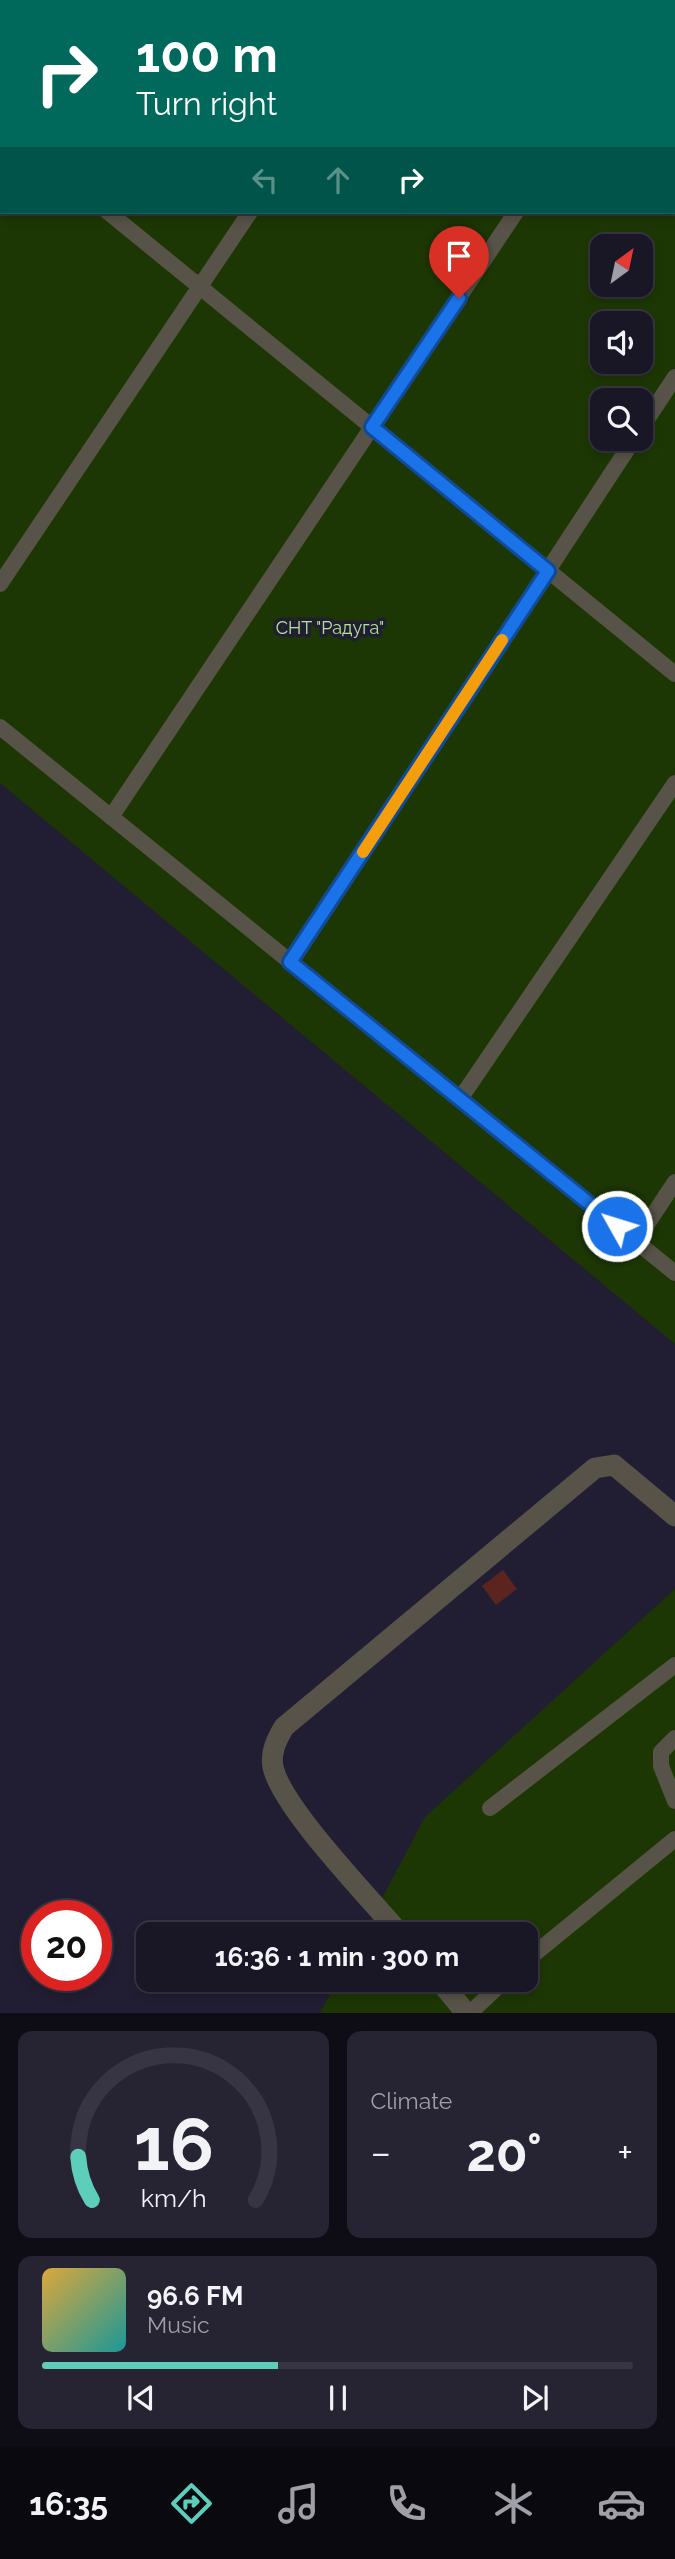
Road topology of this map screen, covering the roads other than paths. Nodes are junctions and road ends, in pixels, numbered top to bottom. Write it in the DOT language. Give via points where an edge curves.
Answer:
graph roads {
  1 [pos="110,214"];
  2 [pos="249,214"];
  3 [pos="515,214"];
  4 [pos="200,287"];
  5 [pos="675,377"];
  6 [pos="653,410"];
  7 [pos="372,427"];
  8 [pos="626,451"];
  9 [pos="548,571"];
  10 [pos="0,584"];
  11 [pos="675,674"];
  12 [pos="0,727"];
  13 [pos="675,783"];
  14 [pos="111,817"];
  15 [pos="290,962"];
  16 [pos="460,1099"];
  17 [pos="675,1182"];
  18 [pos="636,1241"];
  19 [pos="675,1273"];
  20 [pos="675,1516"];
  21 [pos="675,1665"];
  22 [pos="675,1738"];
  23 [pos="675,1801"];
  24 [pos="490,1808"];
  25 [pos="675,1839"];
  26 [pos="390,1922"];
  27 [pos="538,1951"];
  28 [pos="449,1992"];
  29 [pos="491,1992"];
  30 [pos="468,2013"];
  1 -- 4 [label="lane"];
  2 -- 4 [label="lane"];
  3 -- 7 [label="lane"];
  4 -- 7 [label="lane"];
  4 -- 10 [label="lane"];
  5 -- 6 [label="lane"];
  7 -- 9 [label="lane"];
  7 -- 14 [label="lane"];
  8 -- 9 [label="lane"];
  9 -- 11 [label="lane"];
  9 -- 15 [label="lane"];
  12 -- 14 [label="lane"];
  13 -- 16 [label="lane"];
  14 -- 15 [label="lane"];
  15 -- 16 [label="lane"];
  16 -- 18 [label="lane"];
  17 -- 18 [label="lane"];
  18 -- 19 [label="lane"];
  20 -- 26 [label="street" via="614,1465 595,1468 285,1727 274,1745 272,1765 284,1797"];
  21 -- 24 [label="lane"];
  22 -- 23 [label="lane" via="661,1752 661,1766"];
  25 -- 27 [label="lane"];
  28 -- 30 [label="street"];
  29 -- 30 [label="lane"];
}
